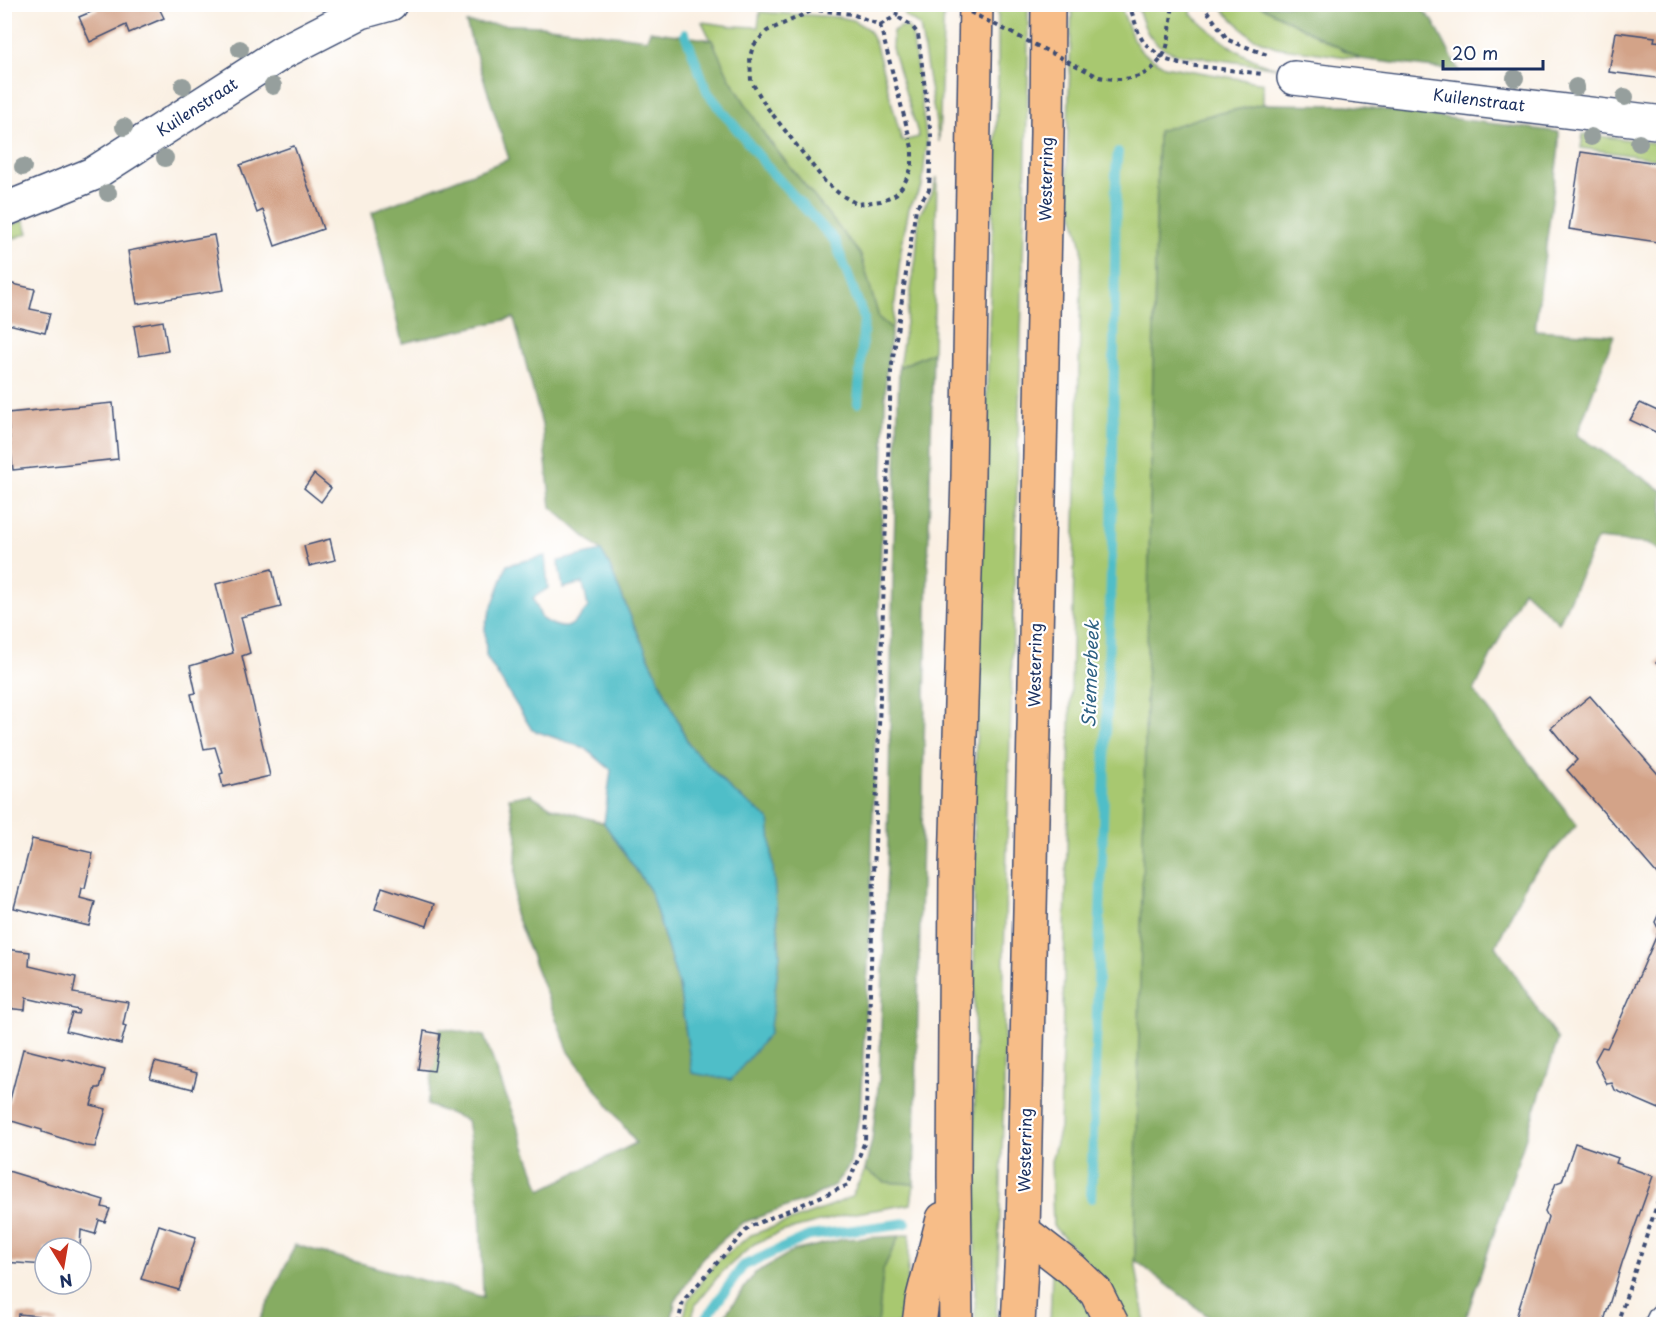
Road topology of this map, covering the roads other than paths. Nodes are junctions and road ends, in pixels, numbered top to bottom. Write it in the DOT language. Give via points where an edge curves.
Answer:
graph roads {
  1 [pos="390,4"];
  2 [pos="976,4"];
  3 [pos="1048,4"];
  4 [pos="1282,77"];
  5 [pos="1664,123"];
  6 [pos="4,210"];
  7 [pos="954,1177"];
  8 [pos="1023,1231"];
  9 [pos="920,1324"];
  10 [pos="956,1324"];
  11 [pos="1018,1324"];
  12 [pos="1112,1324"];
  1 -- 6 [label="street, Kuilenstraat" via="361,12 283,52 93,174"];
  2 -- 7 [label="highway" via="956,866"];
  3 -- 8 [label="highway, Westerring"];
  4 -- 5 [label="street, Kuilenstraat"];
  7 -- 9 [label="highway" via="922,1301"];
  7 -- 10 [label="highway"];
  8 -- 11 [label="highway, Westerring"];
  8 -- 12 [label="highway" via="1096,1292"];
}
